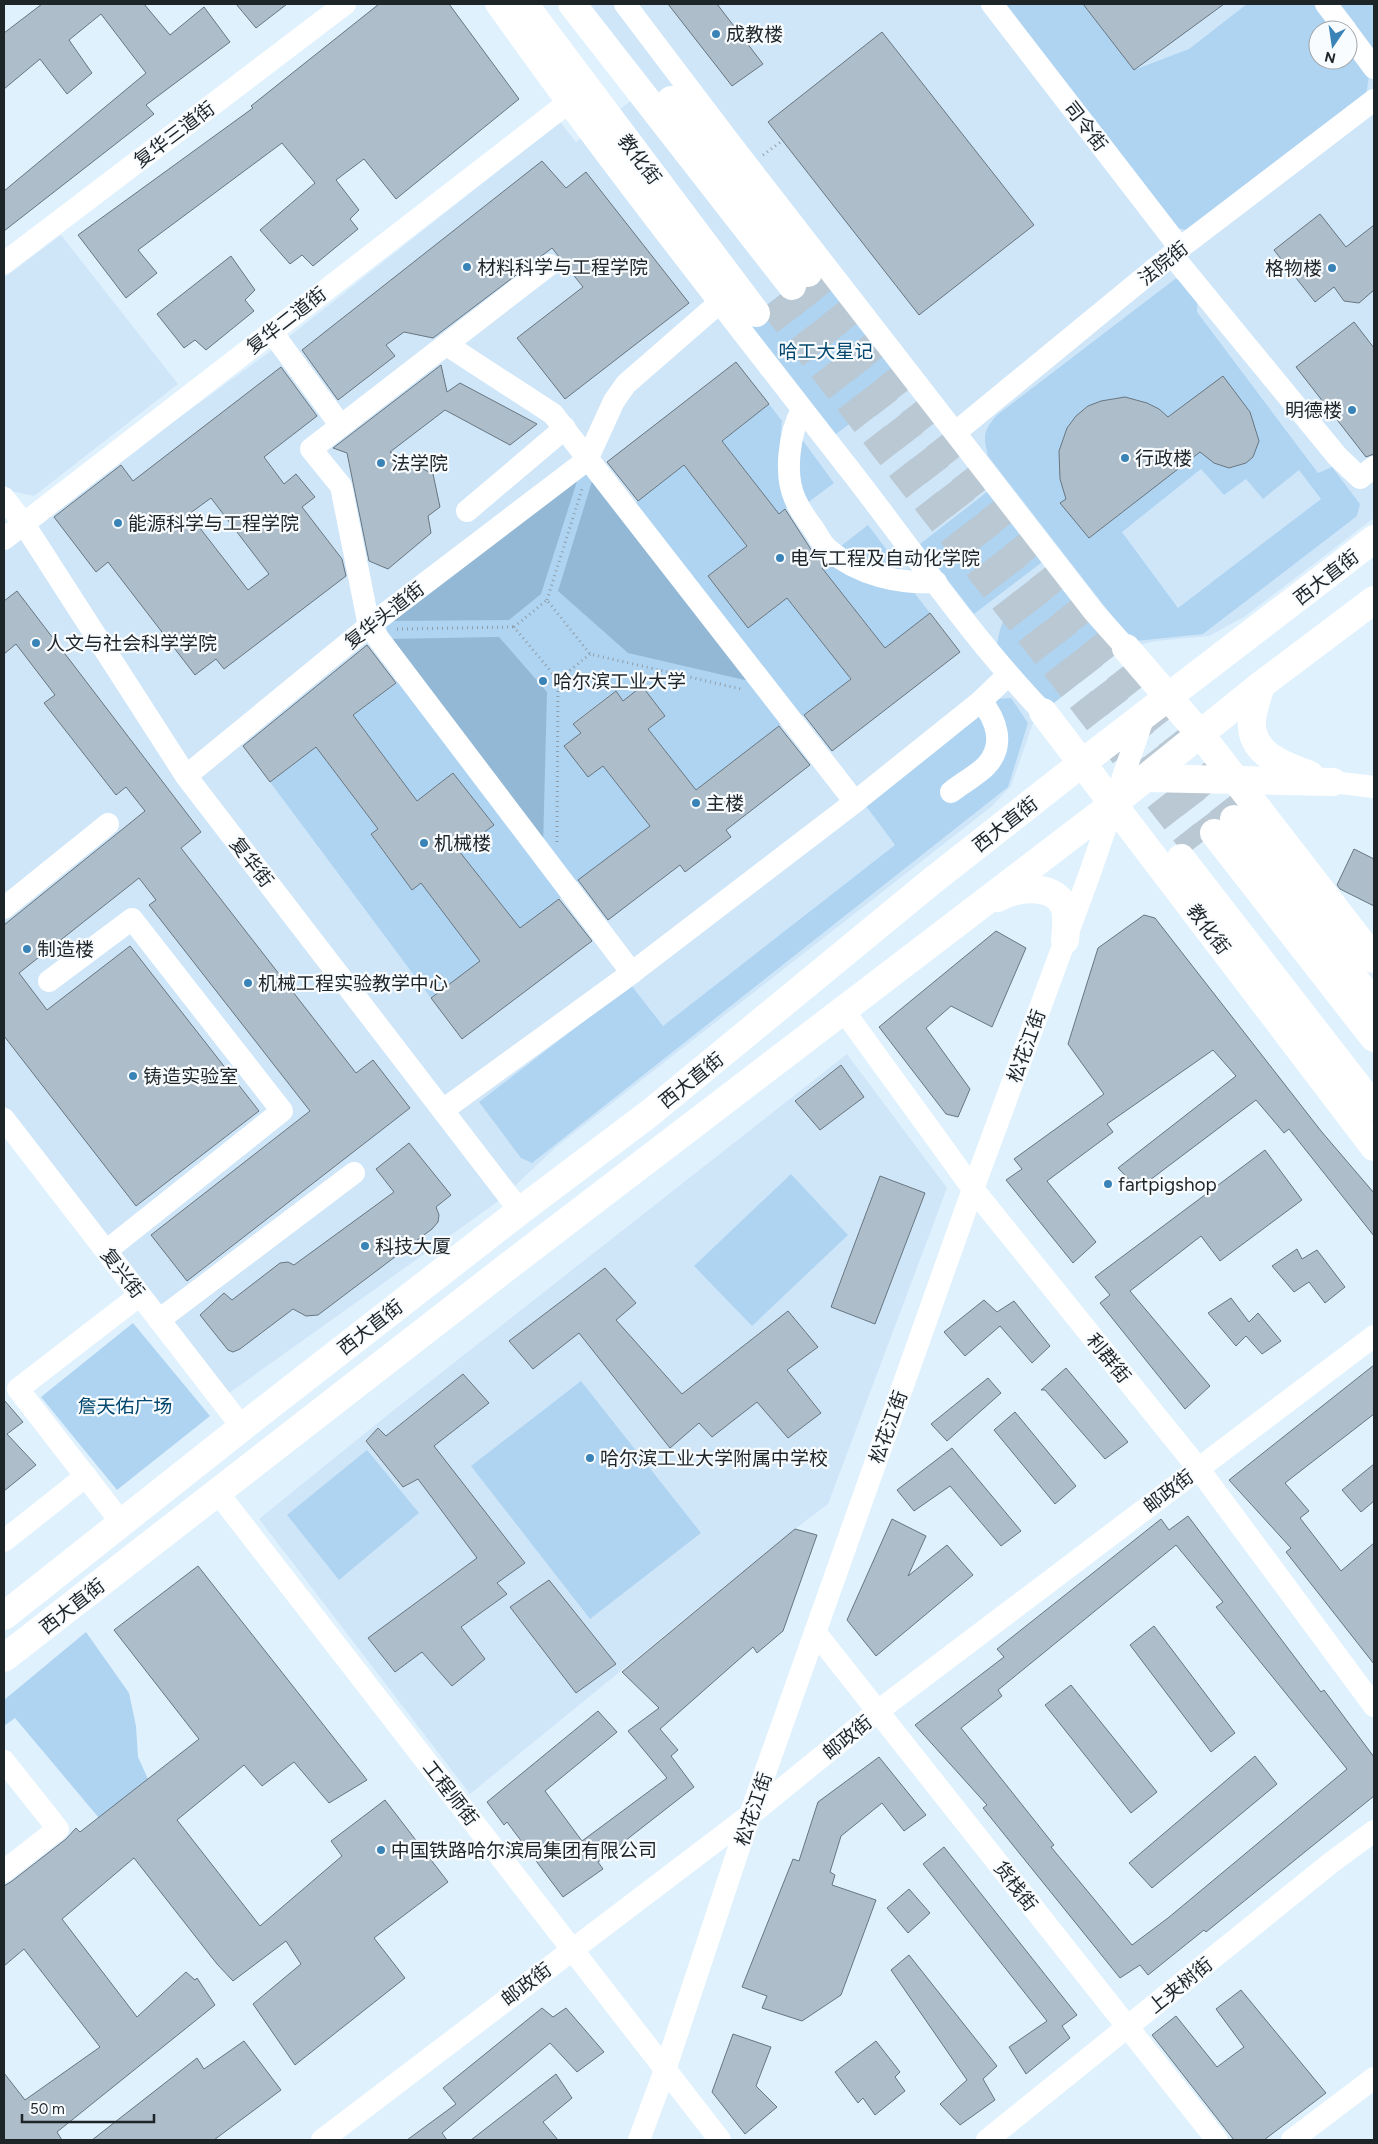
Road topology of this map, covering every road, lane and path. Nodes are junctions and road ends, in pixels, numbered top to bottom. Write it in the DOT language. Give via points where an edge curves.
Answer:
graph roads {
  1 [pos="345,4"];
  2 [pos="496,4"];
  3 [pos="524,4"];
  4 [pos="540,4"];
  5 [pos="572,4"];
  6 [pos="594,4"];
  7 [pos="624,4"];
  8 [pos="992,4"];
  9 [pos="1326,4"];
  10 [pos="1338,20"];
  11 [pos="1358,46"];
  12 [pos="1374,68"];
  13 [pos="1374,100"];
  14 [pos="568,102"];
  15 [pos="1176,252"];
  16 [pos="4,264"];
  17 [pos="549,266"];
  18 [pos="782,293"];
  19 [pos="719,303"];
  20 [pos="271,331"];
  21 [pos="447,345"];
  22 [pos="802,410"];
  23 [pos="341,426"];
  24 [pos="565,428"];
  25 [pos="956,432"];
  26 [pos="587,460"];
  27 [pos="1374,467"];
  28 [pos="500,483"];
  29 [pos="4,498"];
  30 [pos="524,508"];
  31 [pos="467,511"];
  32 [pos="24,524"];
  33 [pos="4,539"];
  34 [pos="1374,539"];
  35 [pos="936,582"];
  36 [pos="547,600"];
  37 [pos="1374,600"];
  38 [pos="369,626"];
  39 [pos="514,626"];
  40 [pos="1126,648"];
  41 [pos="590,654"];
  42 [pos="1008,675"];
  43 [pos="558,680"];
  44 [pos="1261,685"];
  45 [pos="774,696"];
  46 [pos="1169,697"];
  47 [pos="981,701"];
  48 [pos="1043,712"];
  49 [pos="1144,716"];
  50 [pos="1201,734"];
  51 [pos="1082,763"];
  52 [pos="186,776"];
  53 [pos="1146,778"];
  54 [pos="1236,779"];
  55 [pos="1333,782"];
  56 [pos="1374,787"];
  57 [pos="950,792"];
  58 [pos="856,802"];
  59 [pos="1113,804"];
  60 [pos="108,824"];
  61 [pos="1206,839"];
  62 [pos="556,872"];
  63 [pos="4,908"];
  64 [pos="968,915"];
  65 [pos="1065,940"];
  66 [pos="1374,959"];
  67 [pos="632,973"];
  68 [pos="50,982"];
  69 [pos="1374,1004"];
  70 [pos="844,1011"];
  71 [pos="1374,1038"];
  72 [pos="1374,1080"];
  73 [pos="1374,1107"];
  74 [pos="443,1110"];
  75 [pos="4,1119"];
  76 [pos="1374,1147"];
  77 [pos="354,1173"];
  78 [pos="973,1189"];
  79 [pos="520,1210"];
  80 [pos="106,1250"];
  81 [pos="140,1295"];
  82 [pos="159,1320"];
  83 [pos="1374,1336"];
  84 [pos="242,1427"];
  85 [pos="1198,1468"];
  86 [pos="86,1476"];
  87 [pos="218,1494"];
  88 [pos="121,1522"];
  89 [pos="4,1540"];
  90 [pos="4,1616"];
  91 [pos="815,1632"];
  92 [pos="4,1658"];
  93 [pos="1374,1706"];
  94 [pos="878,1712"];
  95 [pos="4,1761"];
  96 [pos="750,1815"];
  97 [pos="1374,1831"];
  98 [pos="4,1871"];
  99 [pos="572,1949"];
  100 [pos="1127,2027"];
  101 [pos="666,2070"];
  102 [pos="1374,2078"];
  103 [pos="322,2140"];
  104 [pos="639,2140"];
  105 [pos="720,2140"];
  106 [pos="987,2140"];
  107 [pos="1216,2140"];
  108 [pos="1292,2140"];
  1 -- 16 [label="street, 复华三道街"];
  2 -- 14 [label="street"];
  3 -- 18 [label="main road, 教化街"];
  4 -- 18 [label="main road, 教化街"];
  5 -- 18 [label="main road"];
  6 -- 18 [label="main road"];
  7 -- 25 [label="street"];
  8 -- 15 [label="street, 司令街"];
  9 -- 10 [label="street"];
  11 -- 12 [label="street"];
  13 -- 15 [label="street, 法院街"];
  14 -- 19 [label="street"];
  14 -- 20 [label="street, 复华二道街"];
  15 -- 25 [label="street, 法院街"];
  15 -- 27 [label="street, 司令街" via="1337,456 1360,478"];
  17 -- 21 [label="street"];
  19 -- 22 [label="street"];
  19 -- 26 [label="street" via="626,384 614,401"];
  20 -- 23 [label="street"];
  20 -- 32 [label="street, 复华二道街"];
  21 -- 23 [label="street"];
  21 -- 24 [label="street" via="553,414"];
  22 -- 35 [label="street"];
  22 -- 35 [label="street" via="794,424 790,448 794,497 828,549 874,575 919,583"];
  23 -- 38 [label="street" via="311,449 341,486"];
  24 -- 26 [label="street"];
  24 -- 28 [label="street"];
  25 -- 40 [label="street" via="1094,612"];
  26 -- 30 [label="street, 复华头道街"];
  26 -- 36 [label="path" via="587,473"];
  26 -- 45 [label="street"];
  28 -- 30 [label="street"];
  28 -- 31 [label="street"];
  29 -- 32 [label="street, 复华街"];
  30 -- 38 [label="street, 复华头道街"];
  32 -- 33 [label="street, 复华二道街"];
  32 -- 52 [label="street, 复华街"];
  34 -- 46 [label="main road, 西大直街"];
  35 -- 42 [label="street"];
  36 -- 39 [label="path"];
  36 -- 41 [label="path"];
  37 -- 44 [label="main road, 西大直街"];
  38 -- 39 [label="path" via="387,630"];
  38 -- 52 [label="street, 复华头道街"];
  38 -- 62 [label="street"];
  39 -- 43 [label="path"];
  40 -- 46 [label="main road"];
  41 -- 43 [label="path"];
  41 -- 45 [label="path"];
  42 -- 47 [label="street"];
  42 -- 48 [label="street"];
  43 -- 62 [label="path"];
  44 -- 50 [label="main road, 西大直街"];
  44 -- 55 [label="main road" via="1252,731 1261,749 1278,763"];
  45 -- 58 [label="street"];
  46 -- 49 [label="main road, 西大直街"];
  46 -- 50 [label="main road"];
  47 -- 57 [label="street" via="996,724 996,745 986,766"];
  47 -- 58 [label="street"];
  48 -- 51 [label="main road, 教化街"];
  49 -- 51 [label="main road, 西大直街"];
  49 -- 59 [label="street, 松花江街"];
  50 -- 53 [label="main road, 西大直街"];
  50 -- 54 [label="main road"];
  51 -- 59 [label="main road, 教化街"];
  51 -- 79 [label="main road, 西大直街" via="932,881 650,1113"];
  52 -- 74 [label="street, 复华街"];
  53 -- 54 [label="main road"];
  53 -- 59 [label="main road, 西大直街"];
  54 -- 55 [label="main road"];
  54 -- 66 [label="main road"];
  55 -- 56 [label="street"];
  58 -- 67 [label="street"];
  59 -- 64 [label="main road, 西大直街"];
  59 -- 65 [label="street, 松花江街"];
  59 -- 76 [label="main road, 教化街"];
  60 -- 63 [label="street"];
  61 -- 69 [label="main road"];
  61 -- 71 [label="main road"];
  61 -- 72 [label="main road"];
  61 -- 73 [label="main road, 教化街"];
  62 -- 67 [label="street"];
  64 -- 65 [label="main road" via="1007,893 1026,888 1040,890 1060,899 1067,922"];
  64 -- 70 [label="main road, 西大直街"];
  65 -- 78 [label="street, 松花江街"];
  67 -- 74 [label="street"];
  68 -- 80 [label="street" via="132,919 282,1111"];
  70 -- 78 [label="street, 利群街"];
  70 -- 87 [label="main road, 西大直街" via="511,1264"];
  74 -- 79 [label="street, 复华街"];
  75 -- 80 [label="street, 复兴街"];
  77 -- 82 [label="street"];
  78 -- 85 [label="street, 利群街"];
  78 -- 91 [label="street, 松花江街"];
  79 -- 84 [label="main road, 西大直街"];
  80 -- 81 [label="street, 复兴街"];
  81 -- 82 [label="street, 复兴街"];
  81 -- 86 [label="street" via="18,1389"];
  82 -- 84 [label="street, 复兴街"];
  83 -- 85 [label="street, 邮政街"];
  84 -- 88 [label="main road, 西大直街"];
  85 -- 93 [label="street, 利群街"];
  85 -- 94 [label="street, 邮政街"];
  86 -- 88 [label="street"];
  86 -- 89 [label="street"];
  87 -- 92 [label="main road, 西大直街"];
  87 -- 99 [label="street, 工程师街"];
  88 -- 90 [label="main road, 西大直街"];
  91 -- 94 [label="street, 货栈街"];
  91 -- 96 [label="street, 松花江街"];
  94 -- 96 [label="street, 邮政街"];
  94 -- 100 [label="street, 货栈街"];
  95 -- 98 [label="street" via="58,1829"];
  96 -- 99 [label="street, 邮政街"];
  96 -- 101 [label="street, 松花江街"];
  97 -- 100 [label="street, 上夹树街"];
  99 -- 101 [label="street, 工程师街"];
  99 -- 103 [label="street, 邮政街"];
  100 -- 106 [label="street, 上夹树街"];
  100 -- 107 [label="street, 货栈街"];
  101 -- 104 [label="street, 松花江街"];
  101 -- 105 [label="street, 工程师街"];
  102 -- 108 [label="street"];
}
